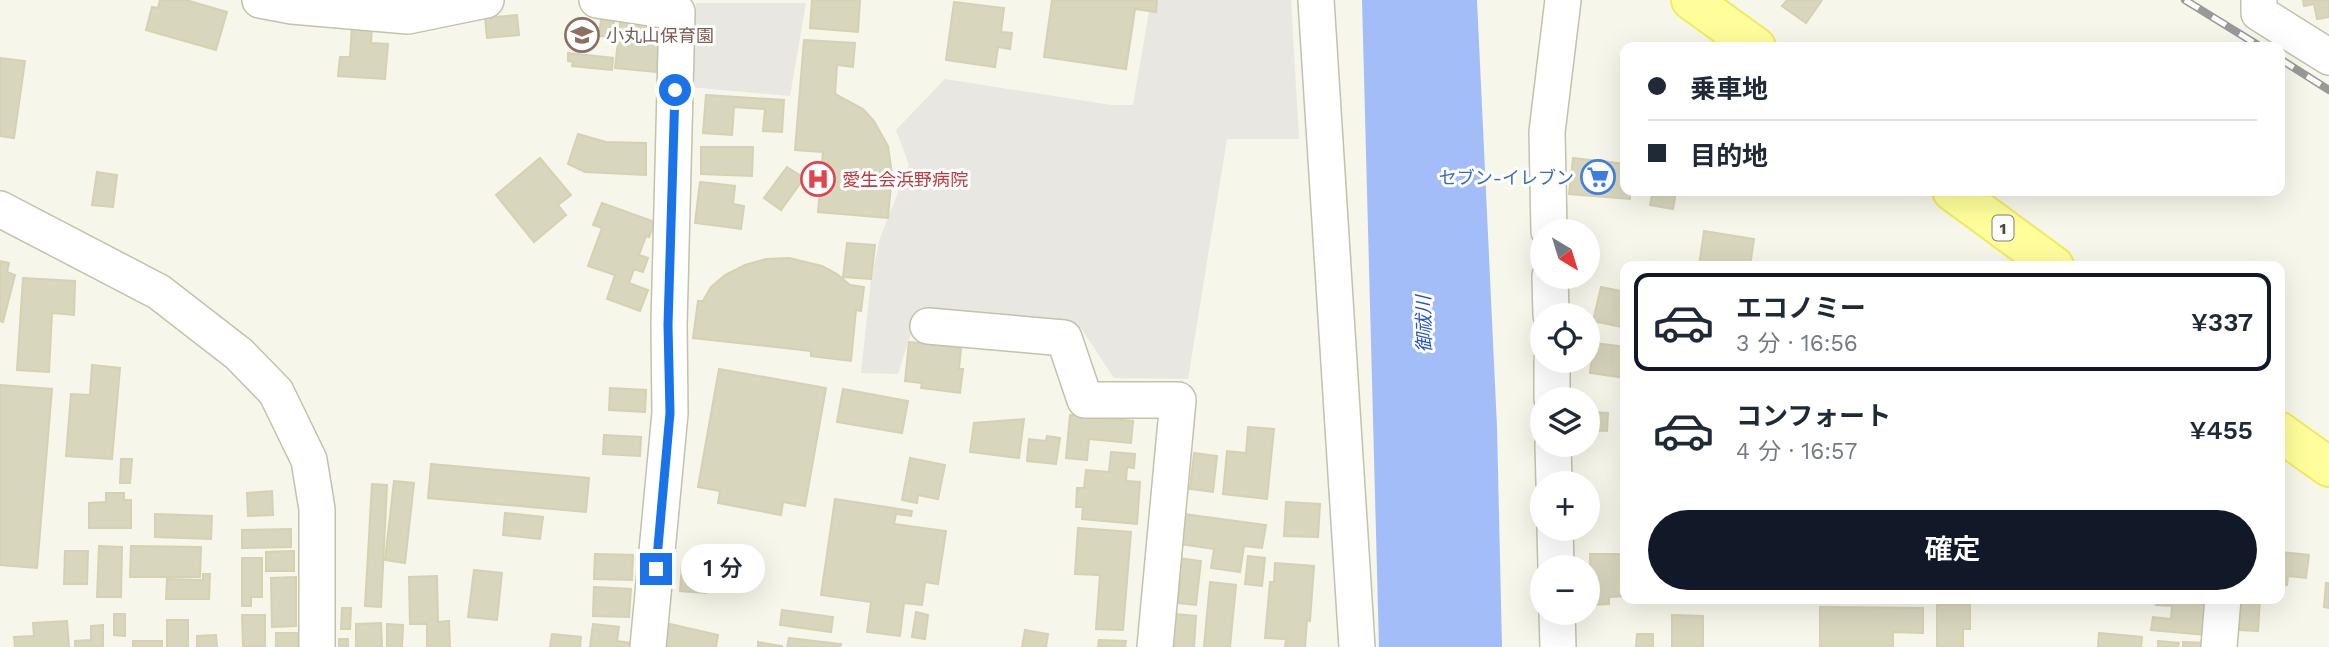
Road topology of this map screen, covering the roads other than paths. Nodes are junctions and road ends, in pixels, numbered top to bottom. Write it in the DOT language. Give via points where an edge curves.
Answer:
graph roads {
  1 [pos="260,0"];
  2 [pos="486,0"];
  3 [pos="597,0"];
  4 [pos="1316,0"];
  5 [pos="1563,0"];
  6 [pos="1691,0"];
  7 [pos="2259,0"];
  8 [pos="1749,42"];
  9 [pos="2329,57"];
  10 [pos="1959,196"];
  11 [pos="0,209"];
  12 [pos="1549,219"];
  13 [pos="2047,261"];
  14 [pos="928,326"];
  15 [pos="2285,436"];
  16 [pos="2329,467"];
  17 [pos="2223,604"];
  18 [pos="1557,625"];
  19 [pos="317,647"];
  20 [pos="648,647"];
  21 [pos="1155,647"];
  22 [pos="1357,647"];
  23 [pos="1558,647"];
  24 [pos="2219,647"];
  1 -- 2 [label="street" via="408,16"];
  3 -- 20 [label="street" via="677,12 668,325 670,413"];
  4 -- 22 [label="street"];
  5 -- 12 [label="street" via="1546,132"];
  6 -- 8 [label="main road"];
  7 -- 9 [label="street" via="2259,13"];
  10 -- 13 [label="main road, 1"];
  11 -- 19 [label="street" via="159,292 239,354 276,392 309,460 317,509"];
  14 -- 21 [label="street" via="1064,338 1085,400 1178,400"];
  15 -- 16 [label="main road"];
  17 -- 24 [label="street"];
  18 -- 23 [label="street"];
}
